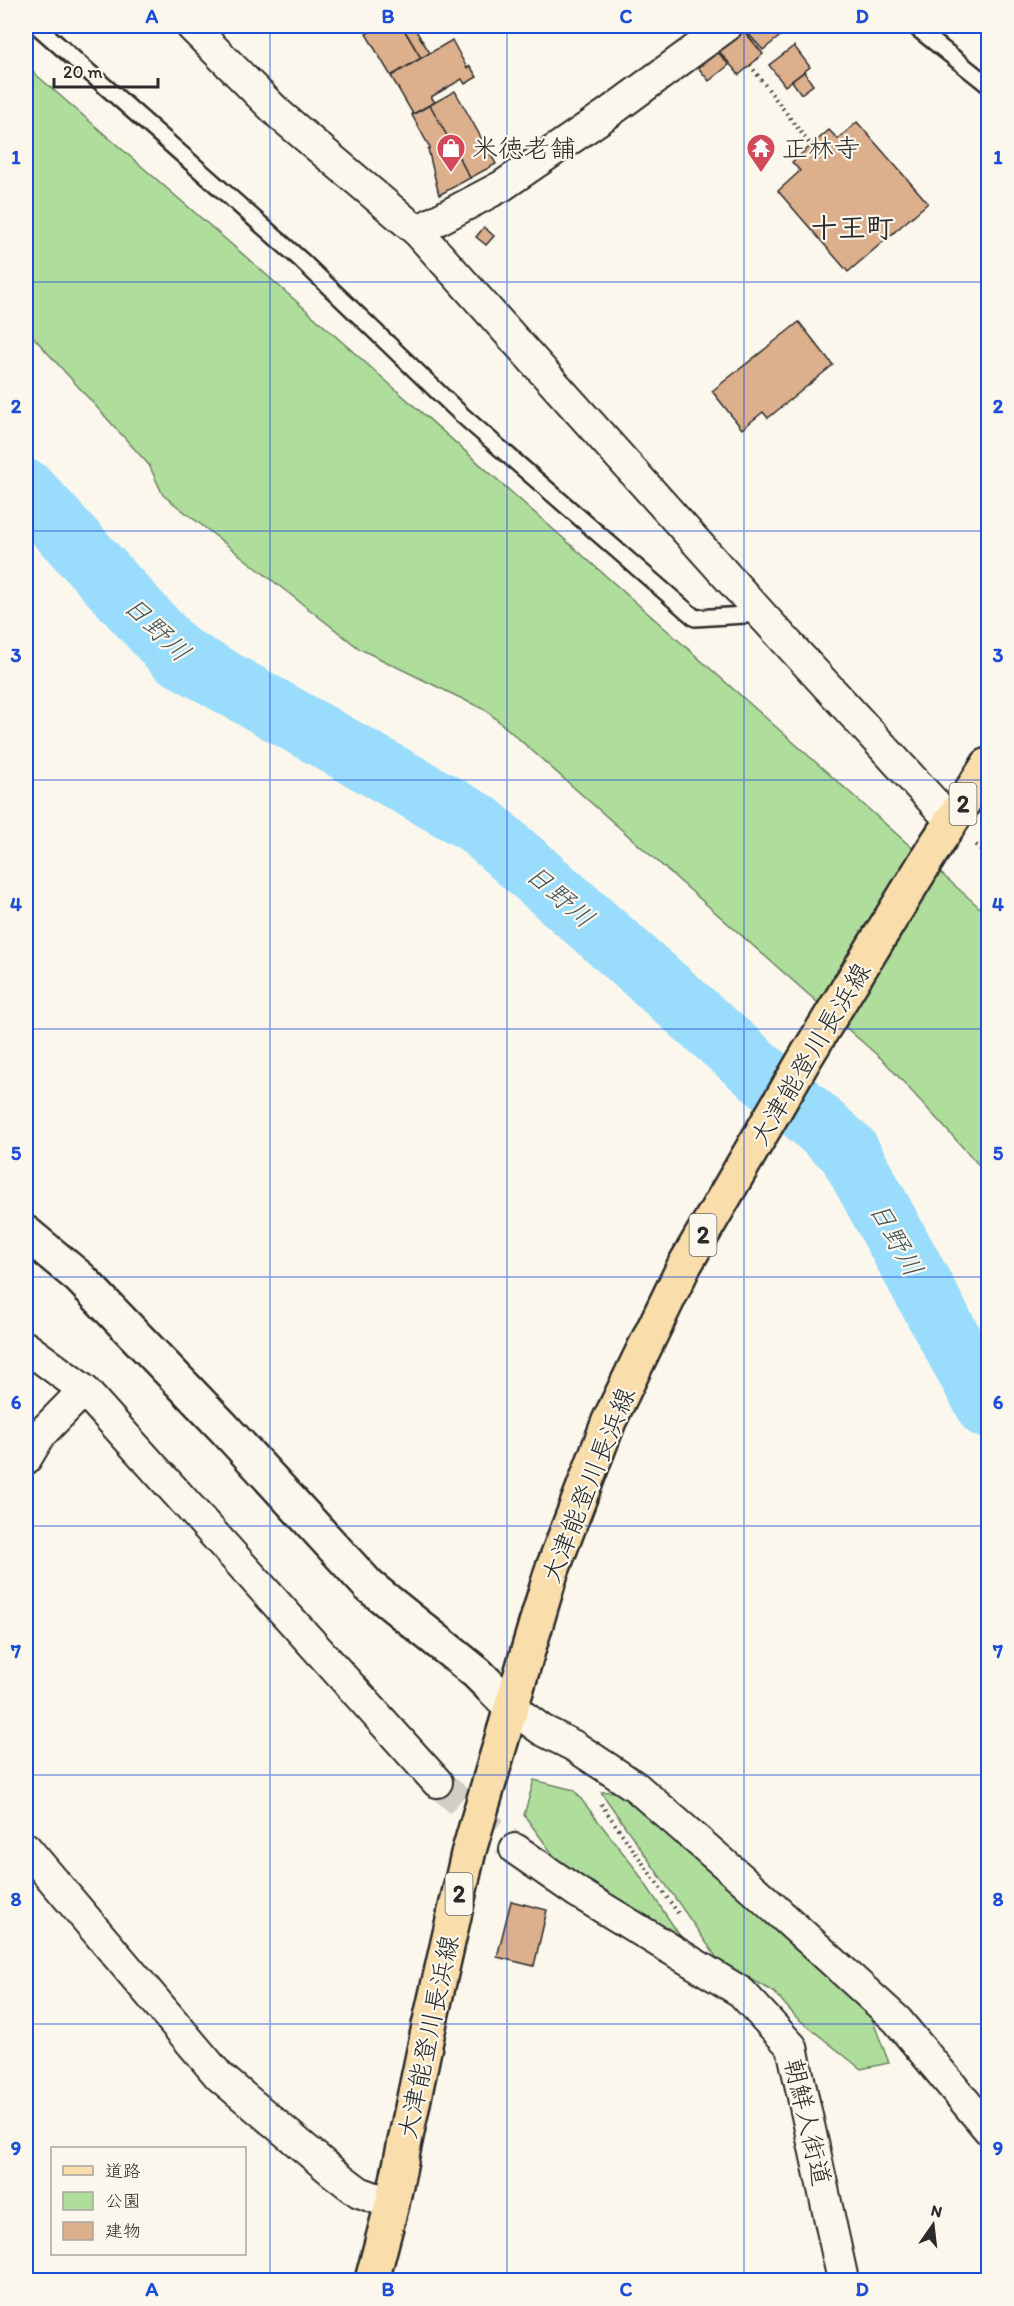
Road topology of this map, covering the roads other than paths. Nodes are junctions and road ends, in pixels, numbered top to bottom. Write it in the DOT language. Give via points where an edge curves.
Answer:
graph roads {
  1 [pos="37,26"];
  2 [pos="191,26"];
  3 [pos="727,26"];
  4 [pos="914,26"];
  5 [pos="988,85"];
  6 [pos="417,231"];
  7 [pos="761,614"];
  8 [pos="988,765"];
  9 [pos="944,832"];
  10 [pos="26,1233"];
  11 [pos="26,1347"];
  12 [pos="84,1390"];
  13 [pos="26,1459"];
  14 [pos="511,1707"];
  15 [pos="437,1782"];
  16 [pos="26,1848"];
  17 [pos="515,1850"];
  18 [pos="988,2129"];
  19 [pos="392,2204"];
  20 [pos="372,2280"];
  21 [pos="843,2280"];
  1 -- 7 [label="lane" via="301,260 463,416 695,618"];
  2 -- 6 [label="street" via="280,115"];
  3 -- 6 [label="street" via="502,186"];
  4 -- 5 [label="lane"];
  6 -- 7 [label="street"];
  7 -- 9 [label="street"];
  8 -- 9 [label="main road, 大津能登川長浜線 / 2"];
  9 -- 14 [label="main road, 大津能登川長浜線 / 2" via="684,1266 609,1421 551,1573"];
  10 -- 14 [label="street" via="80,1278 369,1586 477,1673"];
  11 -- 12 [label="street"];
  12 -- 13 [label="street" via="41,1434"];
  12 -- 15 [label="street"];
  14 -- 18 [label="street" via="636,1787 742,1879 897,2020"];
  14 -- 19 [label="main road, 大津能登川長浜線 / 2, bridge" via="468,1854"];
  16 -- 19 [label="street" via="219,2076 334,2174 359,2192"];
  17 -- 21 [label="street, 朝鮮人街道" via="741,1992 792,2047"];
  19 -- 20 [label="main road, 大津能登川長浜線 / 2"];
}
